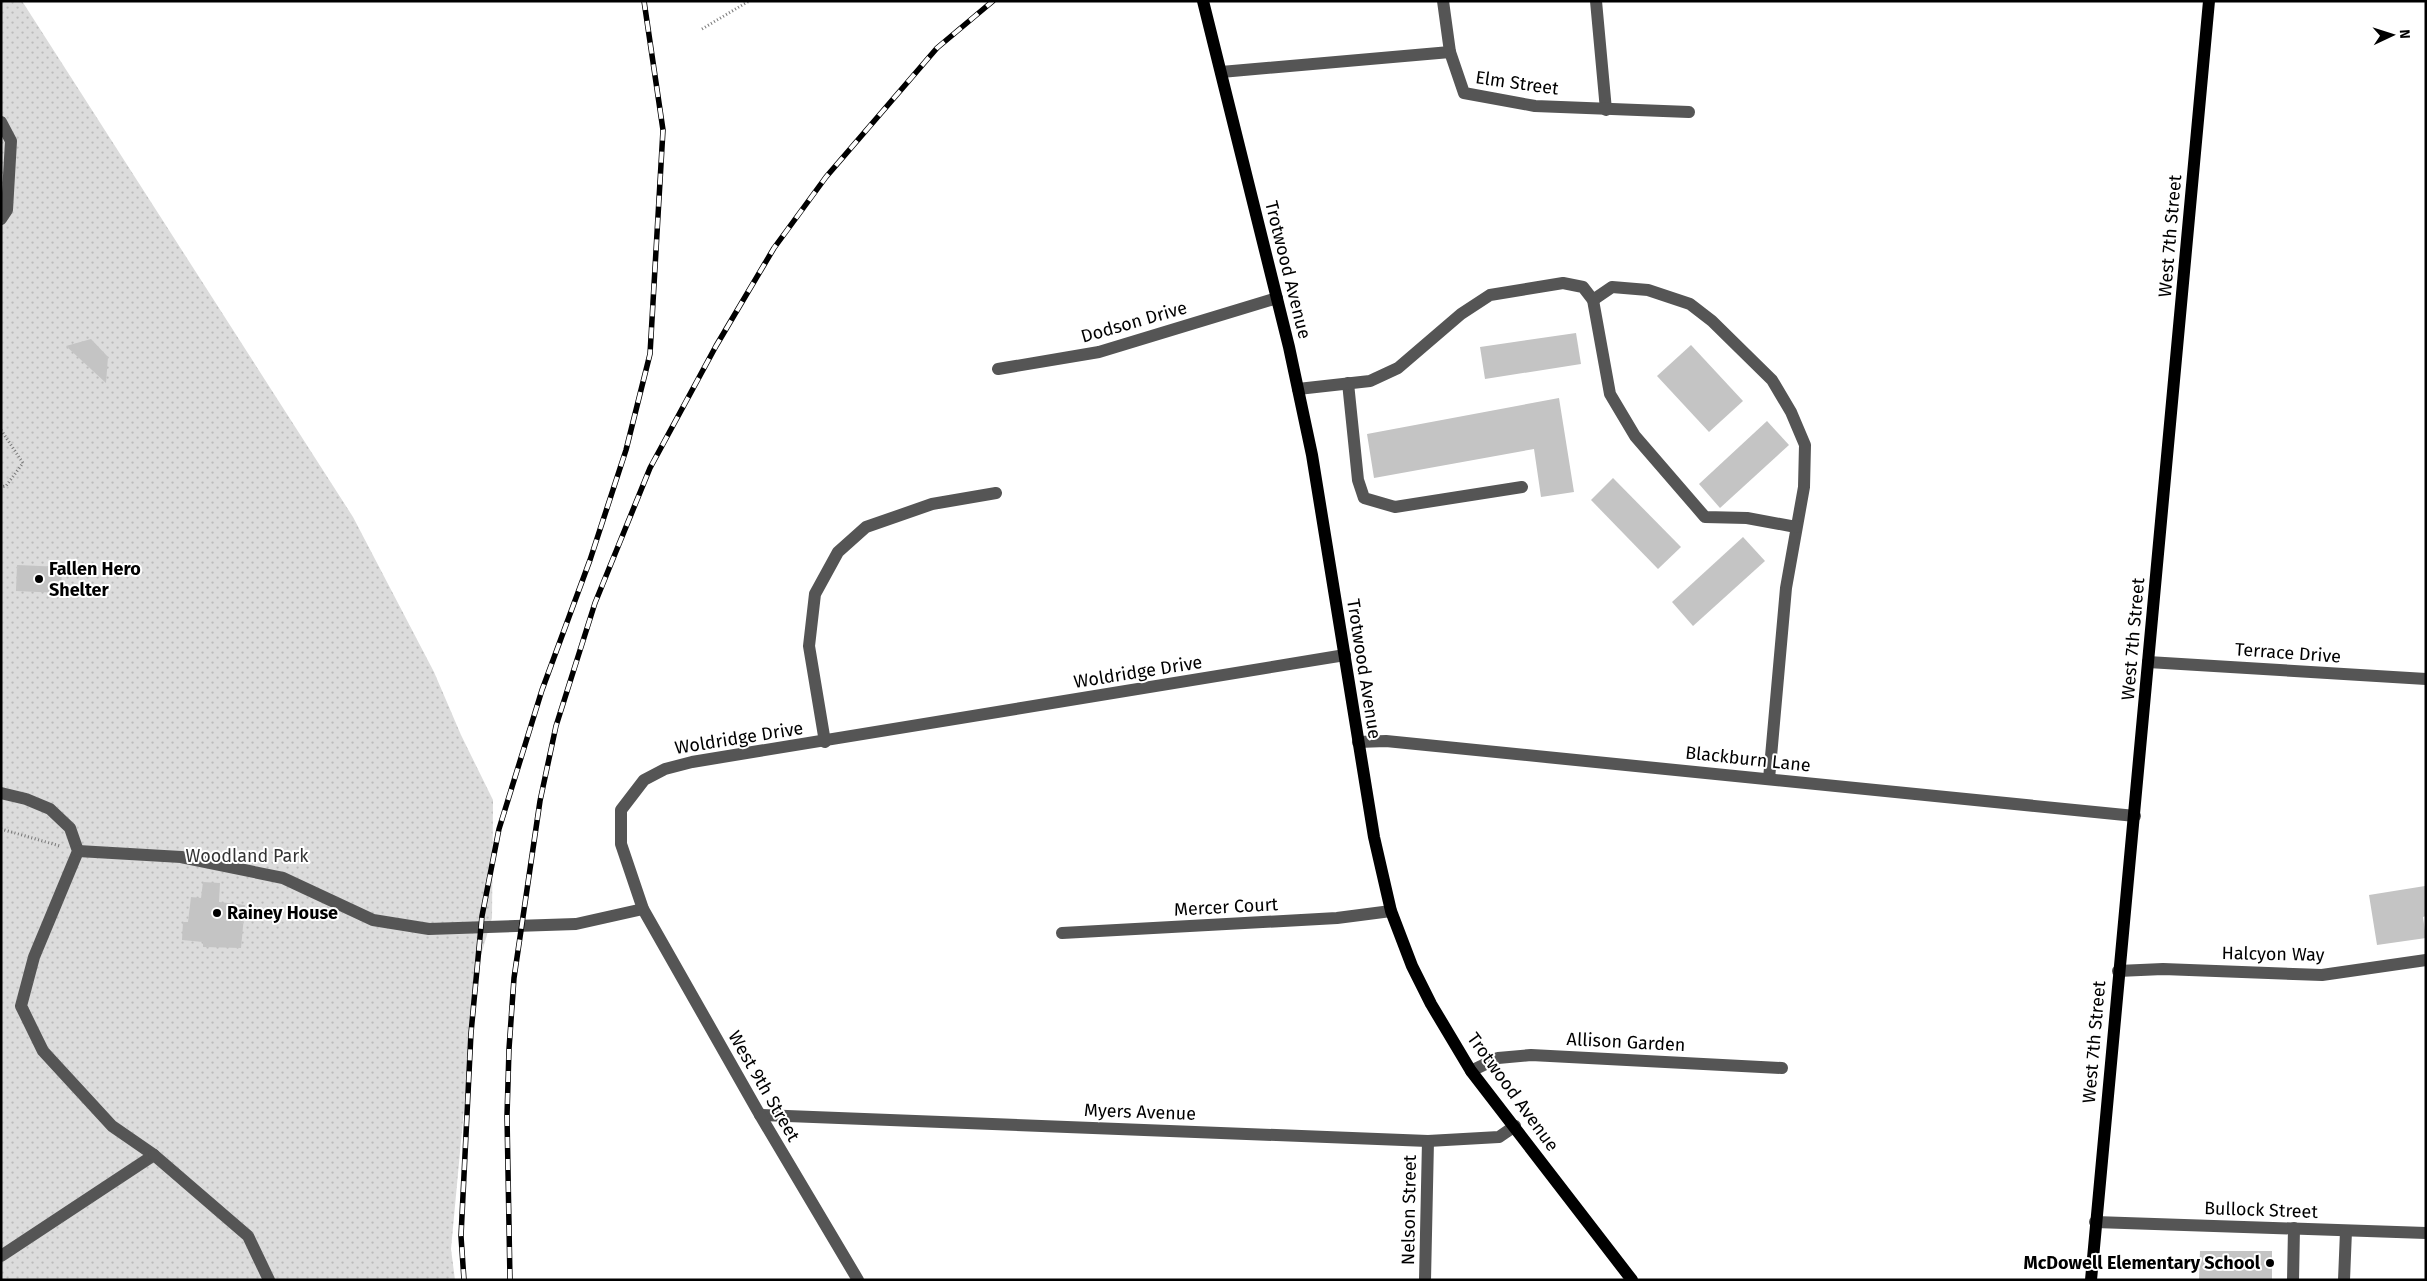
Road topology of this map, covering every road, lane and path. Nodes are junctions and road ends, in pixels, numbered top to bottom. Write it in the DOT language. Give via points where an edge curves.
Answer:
graph roads {
  1 [pos="749,1"];
  2 [pos="1203,1"];
  3 [pos="1443,1"];
  4 [pos="1596,1"];
  5 [pos="2209,1"];
  6 [pos="702,29"];
  7 [pos="1450,52"];
  8 [pos="1221,72"];
  9 [pos="1606,110"];
  10 [pos="1689,112"];
  11 [pos="1,122"];
  12 [pos="1,219"];
  13 [pos="1277,298"];
  14 [pos="1593,300"];
  15 [pos="998,369"];
  16 [pos="1348,383"];
  17 [pos="1298,389"];
  18 [pos="1,430"];
  19 [pos="1,487"];
  20 [pos="1522,487"];
  21 [pos="996,493"];
  22 [pos="1796,527"];
  23 [pos="1345,655"];
  24 [pos="2148,662"];
  25 [pos="2426,679"];
  26 [pos="825,742"];
  27 [pos="1358,742"];
  28 [pos="1769,779"];
  29 [pos="1,793"];
  30 [pos="2135,816"];
  31 [pos="1,829"];
  32 [pos="78,851"];
  33 [pos="644,909"];
  34 [pos="1391,911"];
  35 [pos="1062,933"];
  36 [pos="2426,960"];
  37 [pos="2118,971"];
  38 [pos="1782,1068"];
  39 [pos="1471,1070"];
  40 [pos="760,1115"];
  41 [pos="1515,1126"];
  42 [pos="1428,1140"];
  43 [pos="154,1156"];
  44 [pos="2095,1222"];
  45 [pos="2294,1228"];
  46 [pos="2346,1231"];
  47 [pos="2426,1232"];
  48 [pos="1,1256"];
  49 [pos="269,1280"];
  50 [pos="858,1280"];
  51 [pos="1425,1280"];
  52 [pos="1632,1280"];
  53 [pos="2090,1280"];
  54 [pos="2293,1280"];
  55 [pos="2344,1280"];
  1 -- 6 [label="path"];
  2 -- 8 [label="main road, Trotwood Avenue"];
  3 -- 7 [label="street"];
  4 -- 9 [label="street"];
  5 -- 24 [label="main road, West 7th Street"];
  7 -- 8 [label="street"];
  7 -- 9 [label="street, Elm Street" via="1464,93 1535,106"];
  8 -- 13 [label="main road, Trotwood Avenue"];
  9 -- 10 [label="street, Elm Street"];
  11 -- 12 [label="street" via="11,141 7,210"];
  13 -- 15 [label="street, Dodson Drive" via="1099,352"];
  13 -- 17 [label="main road, Trotwood Avenue"];
  14 -- 16 [label="street" via="1583,287 1563,283 1490,295 1461,314 1398,368 1370,381"];
  14 -- 22 [label="street" via="1610,394 1635,436 1704,517 1747,518"];
  14 -- 22 [label="street" via="1612,287 1648,290 1690,304 1772,380 1805,445 1804,487"];
  16 -- 17 [label="street"];
  16 -- 20 [label="street" via="1358,480 1364,498 1395,507"];
  17 -- 23 [label="main road, Trotwood Avenue"];
  18 -- 19 [label="path" via="23,463 6,486"];
  21 -- 26 [label="street" via="932,504 866,527 838,552 815,594 809,646"];
  22 -- 28 [label="street" via="1786,588"];
  23 -- 26 [label="street, Woldridge Drive"];
  23 -- 27 [label="main road, Trotwood Avenue"];
  24 -- 25 [label="street, Terrace Drive"];
  24 -- 30 [label="main road, West 7th Street"];
  26 -- 33 [label="street, Woldridge Drive" via="692,762 665,769 644,780 621,810 621,844"];
  27 -- 28 [label="street, Blackburn Lane" via="1386,741"];
  27 -- 34 [label="main road, Trotwood Avenue" via="1374,837"];
  28 -- 30 [label="street, Blackburn Lane"];
  29 -- 32 [label="street" via="50,809 70,828"];
  30 -- 37 [label="main road, West 7th Street"];
  31 -- 32 [label="path"];
  32 -- 33 [label="street" via="181,857 283,878 373,920 429,929 576,924"];
  32 -- 43 [label="street" via="34,957 21,1006 44,1050 112,1126"];
  33 -- 40 [label="street, West 9th Street"];
  34 -- 35 [label="street, Mercer Court" via="1337,918"];
  34 -- 39 [label="main road, Trotwood Avenue" via="1420,981"];
  36 -- 37 [label="street, Halcyon Way" via="2322,975 2163,969"];
  37 -- 44 [label="main road, West 7th Street"];
  38 -- 39 [label="street, Allison Garden" via="1531,1055 1498,1058"];
  39 -- 41 [label="main road, Trotwood Avenue"];
  40 -- 42 [label="street, Myers Avenue"];
  40 -- 50 [label="street, West 9th Street"];
  41 -- 42 [label="street, Myers Avenue" via="1499,1137"];
  41 -- 52 [label="main road, Trotwood Avenue"];
  42 -- 51 [label="street, Nelson Street"];
  43 -- 48 [label="street"];
  43 -- 49 [label="street" via="248,1236"];
  44 -- 45 [label="street, Bullock Street"];
  44 -- 53 [label="main road, West 7th Street"];
  45 -- 46 [label="street, Bullock Street"];
  45 -- 54 [label="street"];
  46 -- 47 [label="street, Bullock Street"];
  46 -- 55 [label="street"];
}
